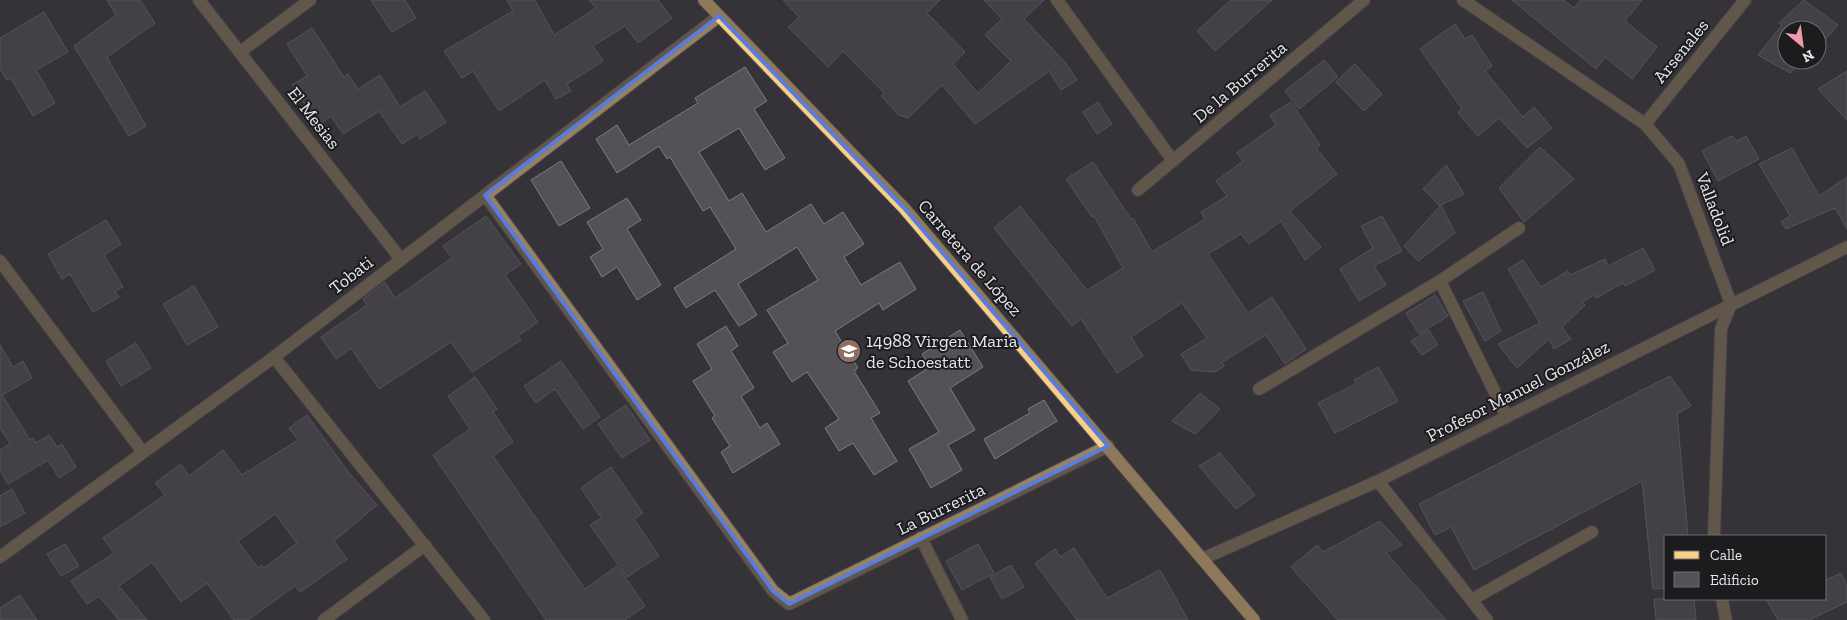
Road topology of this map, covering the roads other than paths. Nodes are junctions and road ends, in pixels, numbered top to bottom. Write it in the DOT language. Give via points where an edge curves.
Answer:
graph roads {
  1 [pos="199,0"];
  2 [pos="310,0"];
  3 [pos="704,0"];
  4 [pos="1057,0"];
  5 [pos="1364,0"];
  6 [pos="1463,0"];
  7 [pos="1745,0"];
  8 [pos="720,16"];
  9 [pos="240,52"];
  10 [pos="1645,124"];
  11 [pos="1174,161"];
  12 [pos="1138,190"];
  13 [pos="485,195"];
  14 [pos="1519,228"];
  15 [pos="1847,247"];
  16 [pos="400,258"];
  17 [pos="0,261"];
  18 [pos="1440,281"];
  19 [pos="1731,304"];
  20 [pos="274,357"];
  21 [pos="1259,390"];
  22 [pos="1507,417"];
  23 [pos="1108,446"];
  24 [pos="142,451"];
  25 [pos="1378,481"];
  26 [pos="1592,532"];
  27 [pos="1714,535"];
  28 [pos="921,538"];
  29 [pos="425,545"];
  30 [pos="0,556"];
  31 [pos="1202,559"];
  32 [pos="1471,600"];
  33 [pos="1722,600"];
  34 [pos="324,620"];
  35 [pos="484,620"];
  36 [pos="962,620"];
  37 [pos="1254,620"];
  38 [pos="1487,620"];
  39 [pos="1726,620"];
  1 -- 9 [label="street, El Mesias"];
  2 -- 9 [label="street"];
  3 -- 8 [label="main road, Carretera de López"];
  4 -- 11 [label="street"];
  5 -- 11 [label="street, De la Burrerita"];
  6 -- 10 [label="street, Valladolid"];
  7 -- 10 [label="street, Arsenales"];
  8 -- 13 [label="street, Tobati"];
  8 -- 23 [label="main road, Carretera de López" via="904,208"];
  9 -- 16 [label="street, El Mesias"];
  10 -- 19 [label="street, Valladolid" via="1679,164"];
  11 -- 12 [label="street, De la Burrerita"];
  13 -- 16 [label="street, Tobati"];
  13 -- 28 [label="street, La Burrerita" via="773,591 790,604"];
  14 -- 18 [label="street"];
  15 -- 19 [label="street, Profesor Manuel González"];
  16 -- 20 [label="street, Tobati"];
  17 -- 24 [label="street"];
  18 -- 21 [label="street"];
  18 -- 22 [label="street"];
  19 -- 22 [label="street, Profesor Manuel González"];
  19 -- 27 [label="street" via="1721,329"];
  20 -- 24 [label="street, Tobati"];
  20 -- 29 [label="street"];
  22 -- 25 [label="street, Profesor Manuel González"];
  23 -- 28 [label="street, La Burrerita"];
  23 -- 31 [label="main road, Carretera de López"];
  24 -- 30 [label="street, Tobati"];
  25 -- 31 [label="street, Profesor Manuel González"];
  25 -- 32 [label="street"];
  26 -- 32 [label="street"];
  28 -- 36 [label="street"];
  29 -- 34 [label="street"];
  29 -- 35 [label="street"];
  31 -- 37 [label="main road, Carretera de López"];
  32 -- 38 [label="street"];
  33 -- 39 [label="street"];
}
